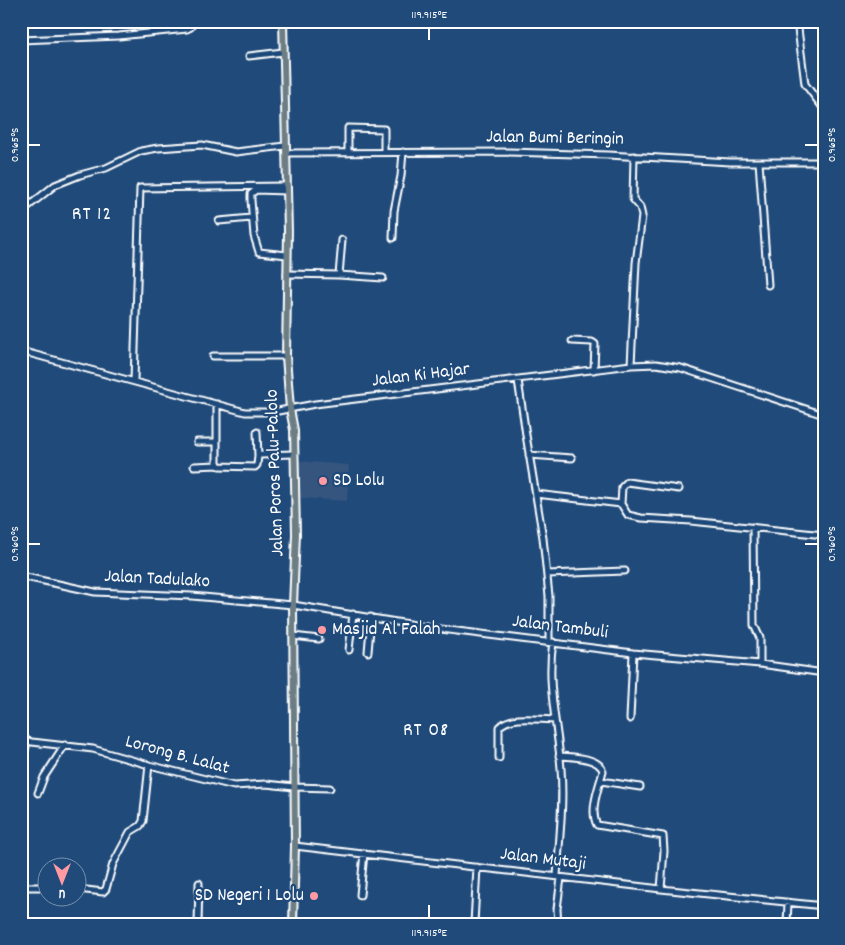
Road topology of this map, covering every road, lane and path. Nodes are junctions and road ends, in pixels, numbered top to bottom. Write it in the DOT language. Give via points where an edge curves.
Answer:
graph roads {
  1 [pos="191,21"];
  2 [pos="283,21"];
  3 [pos="797,21"];
  4 [pos="21,40"];
  5 [pos="283,52"];
  6 [pos="249,56"];
  7 [pos="824,109"];
  8 [pos="285,150"];
  9 [pos="384,152"];
  10 [pos="403,152"];
  11 [pos="348,153"];
  12 [pos="634,156"];
  13 [pos="760,162"];
  14 [pos="824,162"];
  15 [pos="287,188"];
  16 [pos="21,212"];
  17 [pos="251,218"];
  18 [pos="219,221"];
  19 [pos="394,238"];
  20 [pos="342,240"];
  21 [pos="287,255"];
  22 [pos="287,274"];
  23 [pos="339,275"];
  24 [pos="383,278"];
  25 [pos="768,284"];
  26 [pos="572,341"];
  27 [pos="21,351"];
  28 [pos="213,356"];
  29 [pos="286,356"];
  30 [pos="631,365"];
  31 [pos="594,370"];
  32 [pos="518,380"];
  33 [pos="134,381"];
  34 [pos="217,404"];
  35 [pos="290,409"];
  36 [pos="824,415"];
  37 [pos="257,432"];
  38 [pos="197,442"];
  39 [pos="217,442"];
  40 [pos="294,454"];
  41 [pos="529,455"];
  42 [pos="258,456"];
  43 [pos="572,458"];
  44 [pos="218,464"];
  45 [pos="194,466"];
  46 [pos="679,489"];
  47 [pos="536,494"];
  48 [pos="621,504"];
  49 [pos="753,527"];
  50 [pos="824,535"];
  51 [pos="625,571"];
  52 [pos="547,574"];
  53 [pos="21,576"];
  54 [pos="293,605"];
  55 [pos="353,614"];
  56 [pos="371,617"];
  57 [pos="293,636"];
  58 [pos="319,640"];
  59 [pos="551,642"];
  60 [pos="349,650"];
  61 [pos="368,652"];
  62 [pos="633,654"];
  63 [pos="760,664"];
  64 [pos="824,672"];
  65 [pos="630,719"];
  66 [pos="554,720"];
  67 [pos="21,733"];
  68 [pos="27,741"];
  69 [pos="65,745"];
  70 [pos="559,756"];
  71 [pos="499,758"];
  72 [pos="149,765"];
  73 [pos="21,770"];
  74 [pos="600,781"];
  75 [pos="294,787"];
  76 [pos="640,787"];
  77 [pos="330,788"];
  78 [pos="38,792"];
  79 [pos="295,846"];
  80 [pos="364,853"];
  81 [pos="477,867"];
  82 [pos="559,877"];
  83 [pos="199,882"];
  84 [pos="21,887"];
  85 [pos="38,888"];
  86 [pos="661,889"];
  87 [pos="88,890"];
  88 [pos="360,895"];
  89 [pos="788,903"];
  90 [pos="824,906"];
  91 [pos="198,924"];
  92 [pos="293,924"];
  93 [pos="474,924"];
  94 [pos="558,924"];
  95 [pos="787,924"];
  1 -- 4 [label="street" via="191,27 187,29"];
  2 -- 5 [label="main road, Jalan Poros Palu-Palolo"];
  3 -- 7 [label="street" via="805,84"];
  5 -- 6 [label="street"];
  5 -- 8 [label="main road, Jalan Poros Palu-Palolo"];
  8 -- 11 [label="street, Jalan Bumi Beringin"];
  8 -- 15 [label="main road, Jalan Poros Palu-Palolo"];
  8 -- 16 [label="street, Jalan Bumi Beringin" via="236,152 202,145 142,151 106,168 55,185"];
  9 -- 10 [label="street, Jalan Bumi Beringin"];
  9 -- 11 [label="street, Jalan Bumi Beringin"];
  9 -- 11 [label="street" via="384,129 348,128"];
  10 -- 12 [label="street, Jalan Bumi Beringin"];
  10 -- 19 [label="street" via="394,211"];
  12 -- 13 [label="street, Jalan Bumi Beringin"];
  12 -- 30 [label="street" via="632,194 642,216 636,263"];
  13 -- 14 [label="street, Jalan Bumi Beringin"];
  13 -- 25 [label="street"];
  15 -- 17 [label="street" via="254,190"];
  15 -- 21 [label="main road, Jalan Poros Palu-Palolo"];
  15 -- 33 [label="street" via="140,188"];
  17 -- 18 [label="street"];
  17 -- 21 [label="street" via="259,252"];
  20 -- 23 [label="street"];
  21 -- 22 [label="main road, Jalan Poros Palu-Palolo"];
  22 -- 23 [label="street"];
  22 -- 29 [label="main road, Jalan Poros Palu-Palolo"];
  23 -- 24 [label="street"];
  26 -- 31 [label="street" via="595,344"];
  27 -- 33 [label="street, Jalan Ki Hajar"];
  28 -- 29 [label="street"];
  29 -- 35 [label="main road, Jalan Poros Palu-Palolo"];
  30 -- 31 [label="street, Jalan Ki Hajar"];
  30 -- 36 [label="street, Jalan Ki Hajar" via="681,368"];
  31 -- 32 [label="street, Jalan Ki Hajar"];
  32 -- 35 [label="street, Jalan Ki Hajar"];
  32 -- 41 [label="street"];
  33 -- 34 [label="street, Jalan Ki Hajar"];
  34 -- 35 [label="street, Jalan Ki Hajar" via="250,412"];
  34 -- 39 [label="street"];
  35 -- 40 [label="main road, Jalan Poros Palu-Palolo"];
  37 -- 42 [label="street"];
  38 -- 39 [label="street"];
  39 -- 44 [label="street"];
  40 -- 42 [label="street"];
  40 -- 54 [label="main road, Jalan Poros Palu-Palolo" via="296,534"];
  41 -- 43 [label="street"];
  41 -- 47 [label="street"];
  42 -- 44 [label="street" via="254,468 222,467"];
  44 -- 45 [label="street"];
  46 -- 48 [label="street" via="627,482 622,488"];
  47 -- 48 [label="street"];
  47 -- 52 [label="street"];
  48 -- 49 [label="street" via="626,514 632,516"];
  49 -- 50 [label="street"];
  49 -- 63 [label="street" via="754,625 760,638"];
  51 -- 52 [label="street"];
  52 -- 59 [label="street"];
  53 -- 54 [label="street, Jalan Tadulako" via="95,592"];
  54 -- 55 [label="street, Jalan Tambuli"];
  54 -- 57 [label="main road, Jalan Poros Palu-Palolo"];
  55 -- 56 [label="street, Jalan Tambuli"];
  55 -- 60 [label="street"];
  56 -- 59 [label="street, Jalan Tambuli"];
  56 -- 61 [label="street"];
  57 -- 58 [label="street"];
  57 -- 75 [label="main road, Jalan Poros Palu-Palolo"];
  59 -- 62 [label="street, Jalan Tambuli"];
  59 -- 66 [label="street"];
  62 -- 63 [label="street, Jalan Tambuli"];
  62 -- 65 [label="street"];
  63 -- 64 [label="street, Jalan Tambuli"];
  66 -- 70 [label="street"];
  66 -- 71 [label="street" via="503,723 499,727"];
  67 -- 68 [label="street"];
  68 -- 69 [label="street, Lorong B. Lalat"];
  68 -- 73 [label="street"];
  69 -- 72 [label="street, Lorong B. Lalat" via="93,749"];
  69 -- 78 [label="street"];
  70 -- 74 [label="street" via="598,764 603,771"];
  70 -- 82 [label="street"];
  72 -- 75 [label="street, Lorong B. Lalat" via="234,786 266,784"];
  72 -- 87 [label="street" via="143,821 130,832 113,864 106,890"];
  74 -- 76 [label="street"];
  74 -- 86 [label="street" via="594,810 597,825 664,837"];
  75 -- 77 [label="street, Lorong B. Lalat"];
  75 -- 79 [label="main road, Jalan Poros Palu-Palolo"];
  79 -- 80 [label="street, Jalan Mutaji"];
  79 -- 92 [label="main road, Jalan Poros Palu-Palolo"];
  80 -- 81 [label="street, Jalan Mutaji"];
  80 -- 88 [label="street"];
  81 -- 82 [label="street, Jalan Mutaji"];
  81 -- 93 [label="street"];
  82 -- 86 [label="street, Jalan Mutaji"];
  82 -- 94 [label="street"];
  83 -- 91 [label="street"];
  84 -- 85 [label="street"];
  86 -- 89 [label="street, Jalan Mutaji"];
  89 -- 90 [label="street, Jalan Mutaji"];
  89 -- 95 [label="street"];
}
